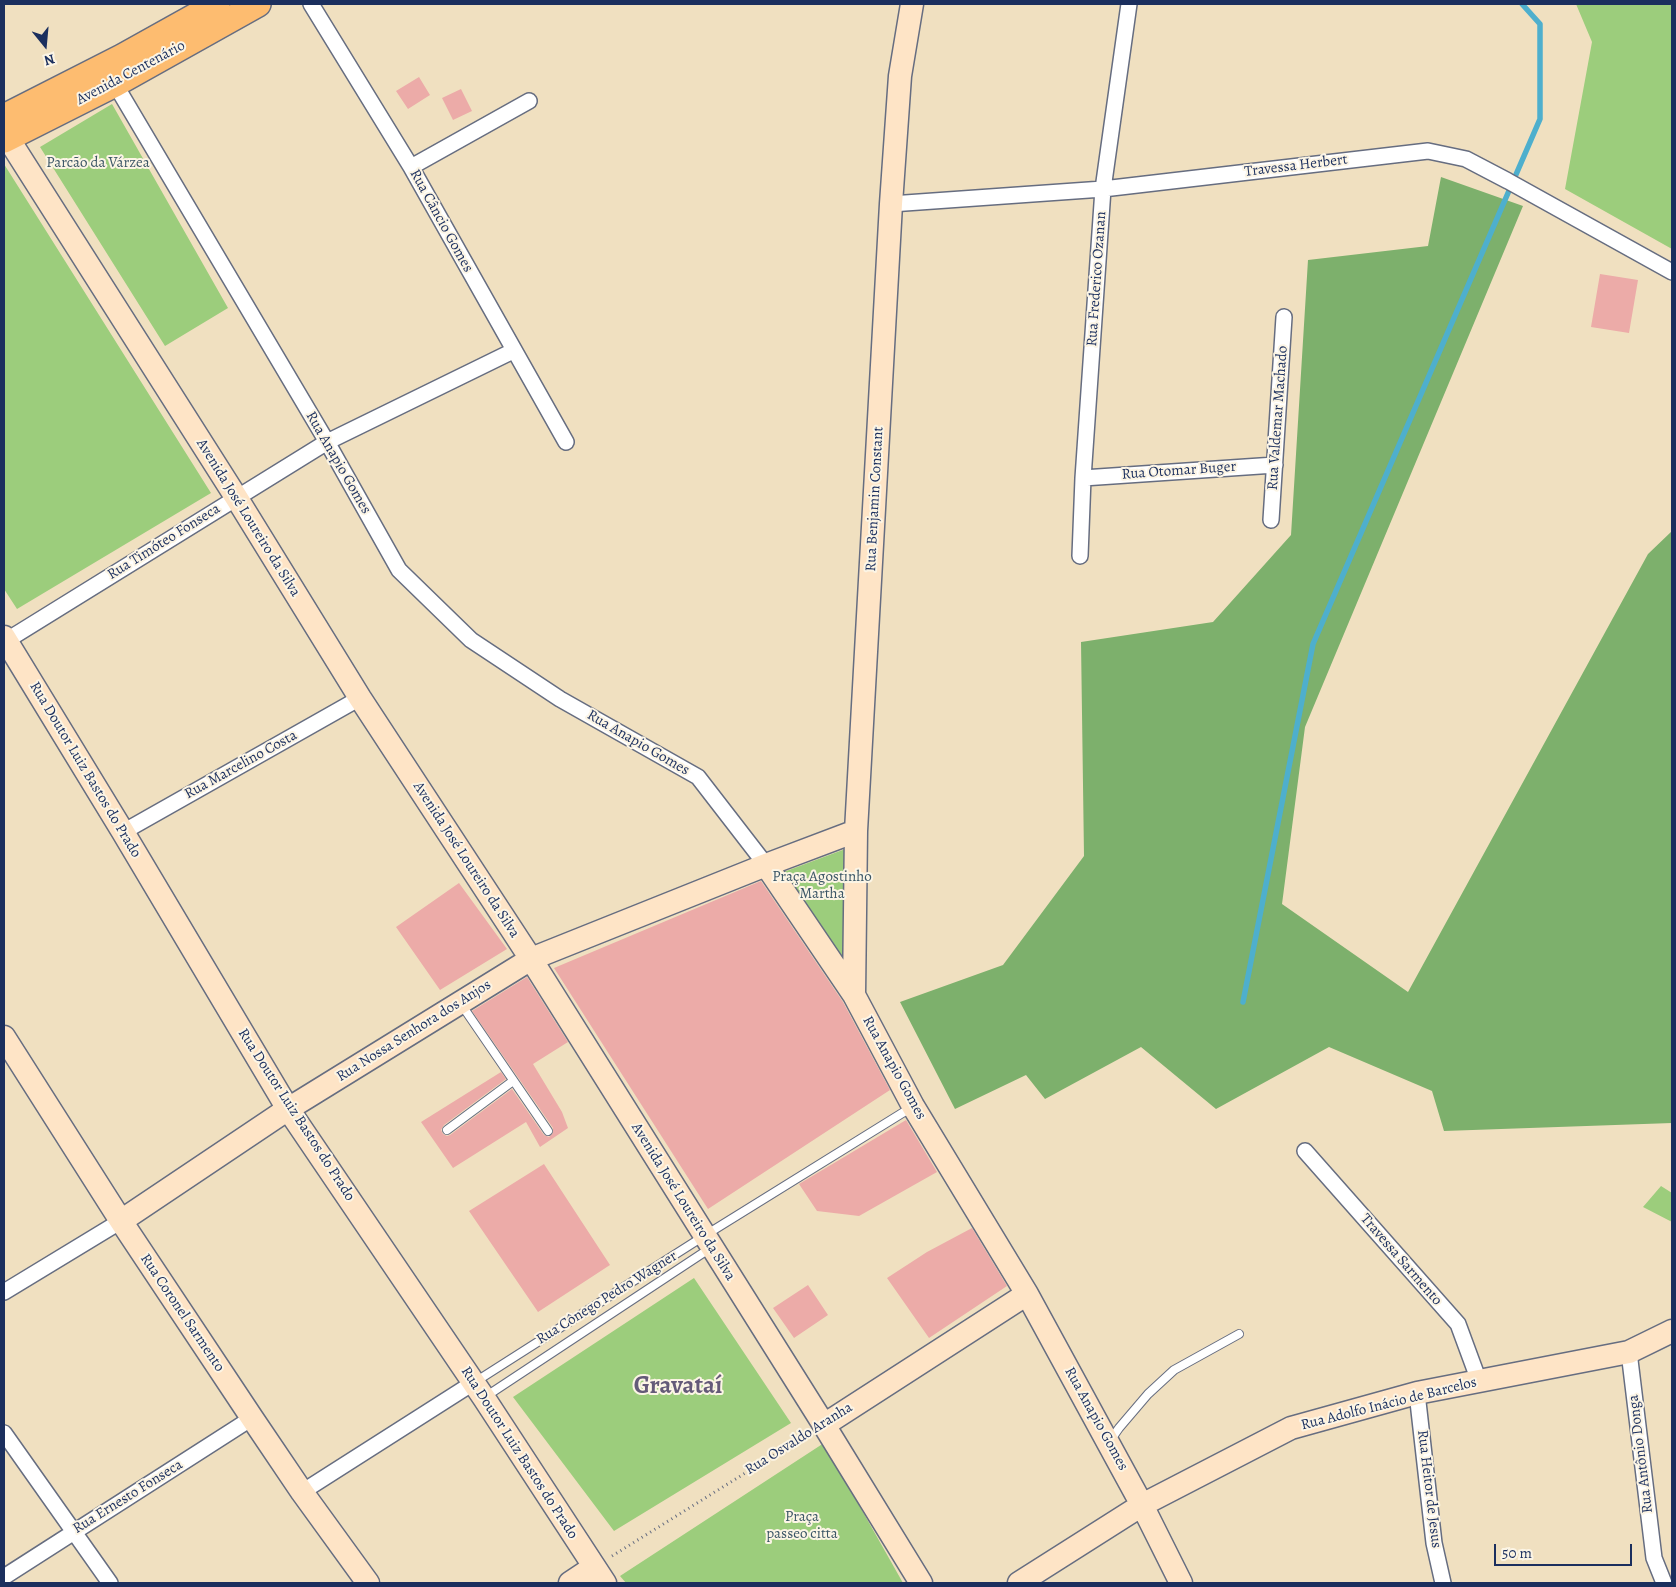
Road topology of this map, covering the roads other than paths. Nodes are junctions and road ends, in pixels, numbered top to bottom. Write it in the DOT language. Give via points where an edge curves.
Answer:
graph roads {
  1 [pos="217,4"];
  2 [pos="258,4"];
  3 [pos="311,4"];
  4 [pos="1129,4"];
  5 [pos="909,9"];
  6 [pos="115,84"];
  7 [pos="530,101"];
  8 [pos="4,132"];
  9 [pos="411,167"];
  10 [pos="1102,188"];
  11 [pos="891,204"];
  12 [pos="1672,272"];
  13 [pos="1284,317"];
  14 [pos="514,351"];
  15 [pos="327,442"];
  16 [pos="566,442"];
  17 [pos="1275,465"];
  18 [pos="1083,478"];
  19 [pos="236,497"];
  20 [pos="1271,520"];
  21 [pos="1080,556"];
  22 [pos="5,640"];
  23 [pos="360,698"];
  24 [pos="856,831"];
  25 [pos="123,832"];
  26 [pos="766,865"];
  27 [pos="531,959"];
  28 [pos="854,996"];
  29 [pos="460,1003"];
  30 [pos="4,1037"];
  31 [pos="513,1081"];
  32 [pos="913,1106"];
  33 [pos="288,1109"];
  34 [pos="447,1130"];
  35 [pos="548,1132"];
  36 [pos="1305,1151"];
  37 [pos="121,1221"];
  38 [pos="707,1242"];
  39 [pos="4,1292"];
  40 [pos="1027,1294"];
  41 [pos="1672,1331"];
  42 [pos="1239,1334"];
  43 [pos="1629,1352"];
  44 [pos="1479,1381"];
  45 [pos="479,1390"];
  46 [pos="1417,1394"];
  47 [pos="252,1418"];
  48 [pos="824,1425"];
  49 [pos="4,1433"];
  50 [pos="1109,1443"];
  51 [pos="302,1492"];
  52 [pos="1142,1505"];
  53 [pos="74,1531"];
  54 [pos="599,1575"];
  55 [pos="4,1577"];
  56 [pos="110,1583"];
  57 [pos="368,1583"];
  58 [pos="570,1583"];
  59 [pos="921,1583"];
  60 [pos="1019,1583"];
  61 [pos="1181,1583"];
  62 [pos="1443,1583"];
  63 [pos="1664,1583"];
  1 -- 8 [label="main road, Avenida Centenário" via="122,57"];
  2 -- 6 [label="main road, Avenida Centenário"];
  3 -- 9 [label="street, Rua Câncio Gomes"];
  4 -- 10 [label="street, Rua Frederico Ozanan"];
  5 -- 11 [label="street, Rua Benjamin Constant" via="900,76"];
  6 -- 8 [label="main road, Avenida Centenário"];
  6 -- 15 [label="street, Rua Anapio Gomes"];
  7 -- 9 [label="street"];
  8 -- 19 [label="street, Avenida José Loureiro da Silva"];
  9 -- 14 [label="street, Rua Câncio Gomes"];
  10 -- 11 [label="street, Travessa Herbert"];
  10 -- 12 [label="street, Travessa Herbert" via="1428,151 1466,159"];
  10 -- 18 [label="street, Rua Frederico Ozanan"];
  11 -- 24 [label="street, Rua Benjamin Constant"];
  13 -- 17 [label="street, Rua Valdemar Machado"];
  14 -- 15 [label="street, Rua Timóteo Fonseca"];
  14 -- 16 [label="street, Rua Câncio Gomes"];
  15 -- 19 [label="street, Rua Timóteo Fonseca"];
  15 -- 26 [label="street, Rua Anapio Gomes" via="399,570 471,640 560,698 698,777"];
  17 -- 18 [label="street, Rua Otomar Buger"];
  17 -- 20 [label="street, Rua Valdemar Machado"];
  18 -- 21 [label="street, Rua Frederico Ozanan"];
  19 -- 22 [label="street, Rua Timóteo Fonseca"];
  19 -- 23 [label="street, Avenida José Loureiro da Silva"];
  22 -- 25 [label="street, Rua Doutor Luiz Bastos do Prado"];
  23 -- 25 [label="street, Rua Marcelino Costa"];
  23 -- 27 [label="street, Avenida José Loureiro da Silva"];
  24 -- 26 [label="street, Rua Nossa Senhora dos Anjos"];
  24 -- 28 [label="street, Rua Benjamin Constant"];
  25 -- 33 [label="street, Rua Doutor Luiz Bastos do Prado"];
  26 -- 27 [label="street, Rua Nossa Senhora dos Anjos"];
  26 -- 28 [label="street, Rua Anapio Gomes"];
  27 -- 29 [label="street, Rua Nossa Senhora dos Anjos"];
  27 -- 38 [label="street, Avenida José Loureiro da Silva"];
  28 -- 32 [label="street, Rua Anapio Gomes"];
  29 -- 31 [label="lane"];
  29 -- 33 [label="street, Rua Nossa Senhora dos Anjos"];
  30 -- 37 [label="street, Rua Coronel Sarmento"];
  31 -- 34 [label="lane"];
  31 -- 35 [label="lane"];
  32 -- 38 [label="lane, Rua Cônego Pedro Wagner"];
  32 -- 40 [label="street, Rua Anapio Gomes"];
  33 -- 37 [label="street, Rua Nossa Senhora dos Anjos"];
  33 -- 45 [label="street, Rua Doutor Luiz Bastos do Prado"];
  36 -- 44 [label="street, Travessa Sarmento" via="1458,1324"];
  37 -- 39 [label="street, Rua Nossa Senhora dos Anjos"];
  37 -- 47 [label="street, Rua Coronel Sarmento"];
  38 -- 45 [label="lane, Rua Cônego Pedro Wagner"];
  38 -- 45 [label="lane, Rua Cônego Pedro Wagner"];
  38 -- 48 [label="street, Avenida José Loureiro da Silva"];
  40 -- 48 [label="street, Rua Osvaldo Aranha"];
  40 -- 50 [label="street, Rua Anapio Gomes"];
  41 -- 43 [label="street, Rua Adolfo Inácio de Barcelos"];
  42 -- 50 [label="lane" via="1174,1370 1148,1394"];
  43 -- 44 [label="street, Rua Adolfo Inácio de Barcelos"];
  43 -- 63 [label="street, Rua Antônio Donga" via="1654,1558"];
  44 -- 46 [label="street, Rua Adolfo Inácio de Barcelos"];
  45 -- 51 [label="street, Rua Cônego Pedro Wagner"];
  45 -- 54 [label="street, Rua Doutor Luiz Bastos do Prado"];
  46 -- 52 [label="street, Rua Adolfo Inácio de Barcelos" via="1291,1428"];
  46 -- 62 [label="street, Rua Heitor de Jesus" via="1434,1543"];
  47 -- 51 [label="street, Rua Coronel Sarmento"];
  47 -- 53 [label="street, Rua Ernesto Fonseca"];
  48 -- 59 [label="street, Avenida José Loureiro da Silva"];
  49 -- 53 [label="street"];
  50 -- 52 [label="street, Rua Anapio Gomes"];
  51 -- 57 [label="street, Rua Coronel Sarmento"];
  52 -- 60 [label="street, Rua Adolfo Inácio de Barcelos"];
  52 -- 61 [label="street, Rua Anapio Gomes"];
  53 -- 55 [label="street, Rua Ernesto Fonseca"];
  53 -- 56 [label="street"];
  54 -- 58 [label="street"];
}
